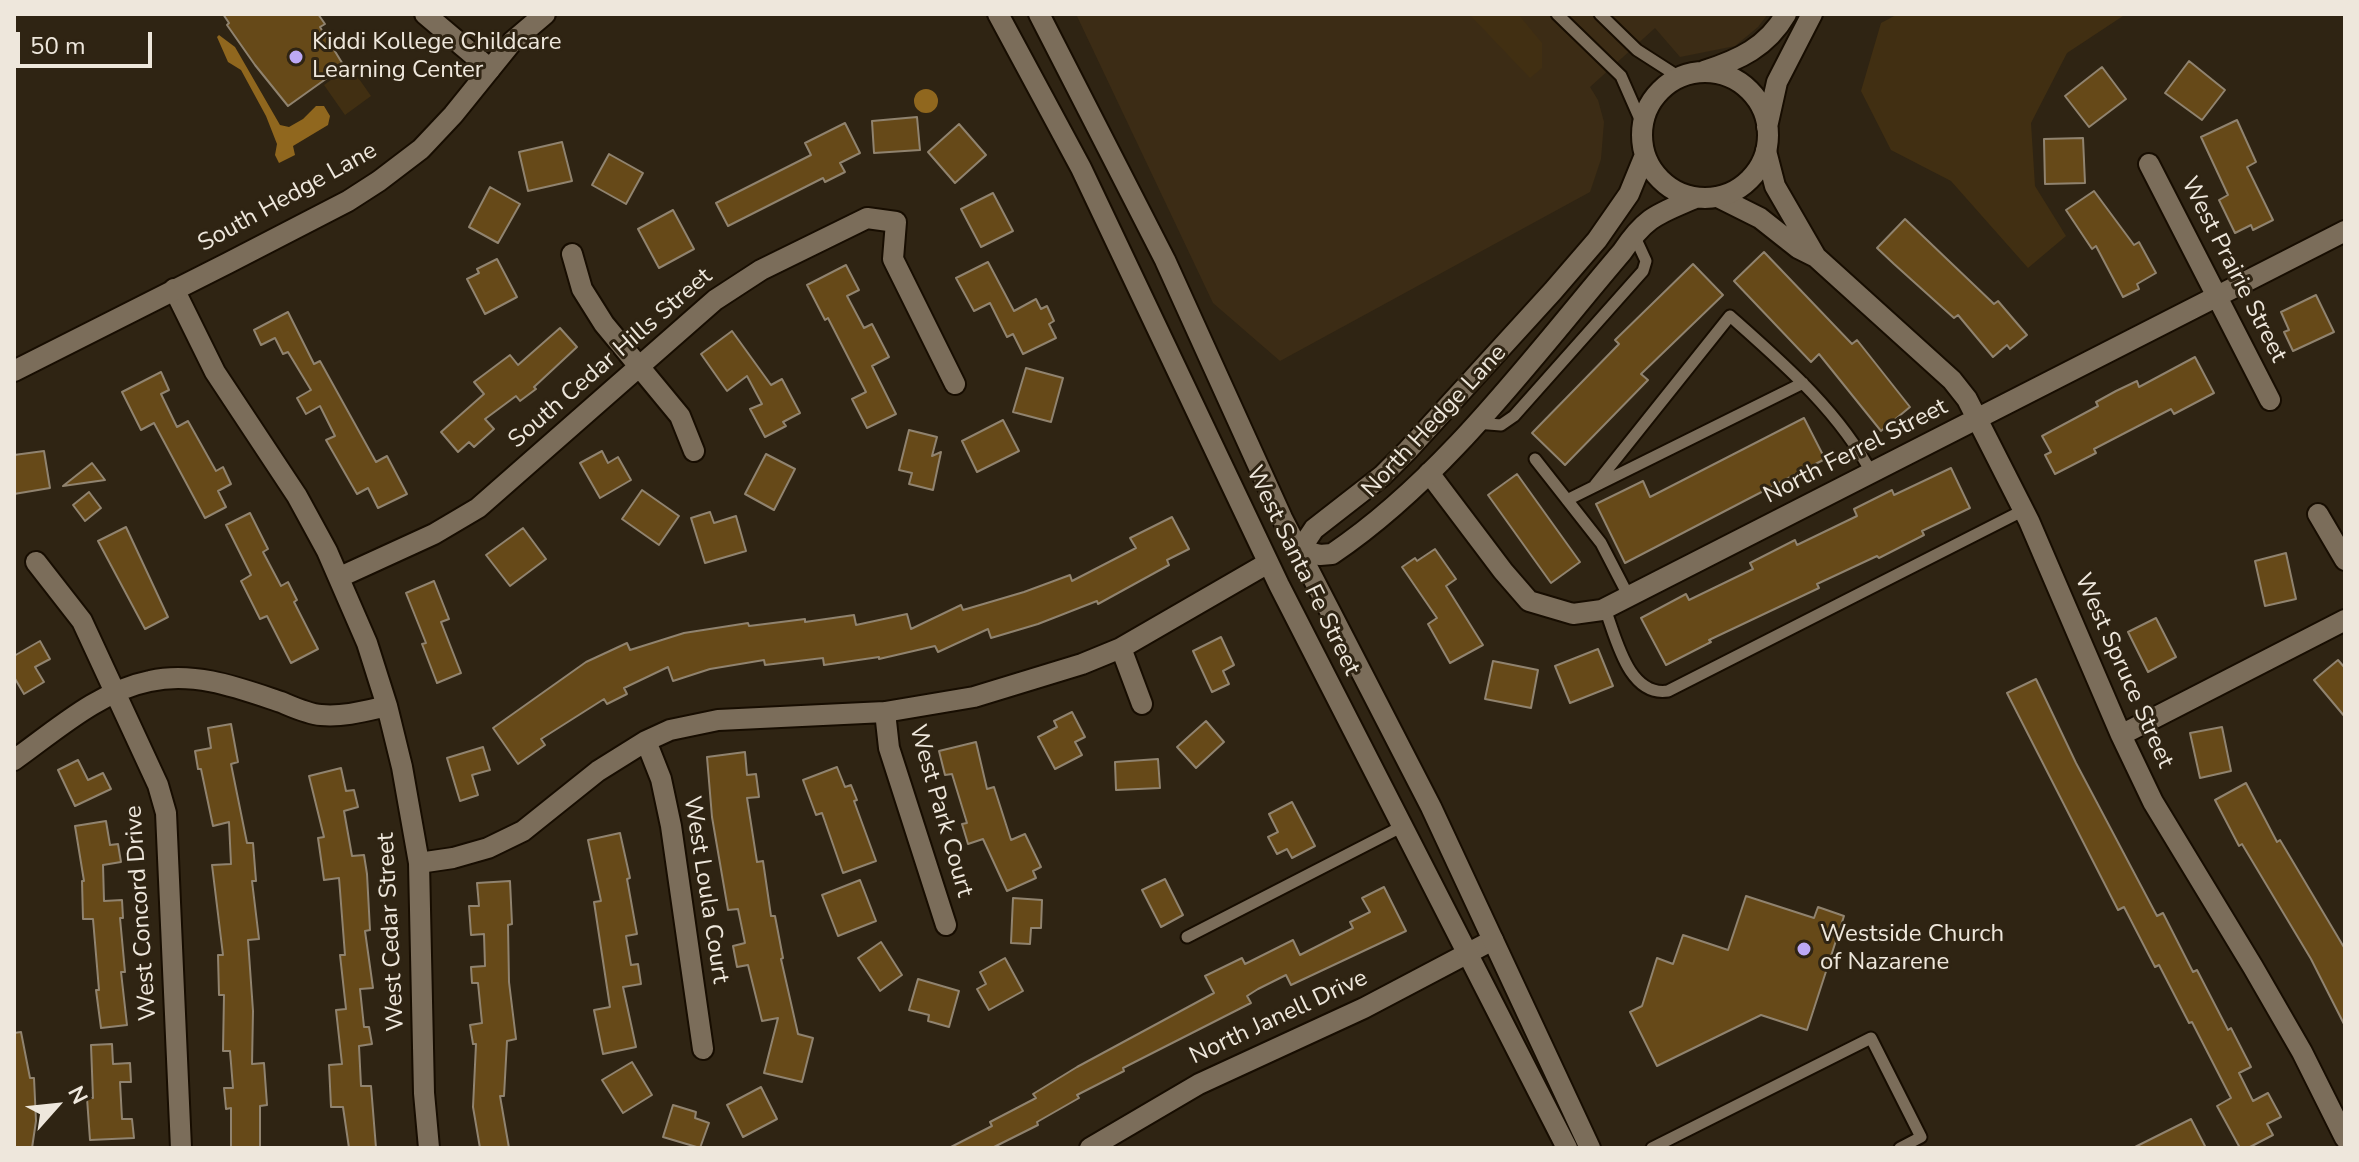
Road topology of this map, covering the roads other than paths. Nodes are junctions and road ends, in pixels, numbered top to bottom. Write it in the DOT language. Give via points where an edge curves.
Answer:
graph roads {
  1 [pos="425,14"];
  2 [pos="545,14"];
  3 [pos="998,14"];
  4 [pos="1039,14"];
  5 [pos="1557,14"];
  6 [pos="1600,14"];
  7 [pos="1786,14"];
  8 [pos="1812,14"];
  9 [pos="490,69"];
  10 [pos="1702,72"];
  11 [pos="1679,77"];
  12 [pos="1643,126"];
  13 [pos="1767,127"];
  14 [pos="1766,151"];
  15 [pos="1645,155"];
  16 [pos="2149,164"];
  17 [pos="1718,197"];
  18 [pos="1695,198"];
  19 [pos="2345,231"];
  20 [pos="1634,235"];
  21 [pos="572,254"];
  22 [pos="1816,257"];
  23 [pos="174,289"];
  24 [pos="2217,296"];
  25 [pos="640,366"];
  26 [pos="14,371"];
  27 [pos="1803,383"];
  28 [pos="955,384"];
  29 [pos="2270,400"];
  30 [pos="1977,420"];
  31 [pos="1476,423"];
  32 [pos="694,451"];
  33 [pos="1535,459"];
  34 [pos="1429,473"];
  35 [pos="1872,474"];
  36 [pos="1595,485"];
  37 [pos="1567,500"];
  38 [pos="2024,510"];
  39 [pos="2318,514"];
  40 [pos="1300,550"];
  41 [pos="2345,560"];
  42 [pos="36,562"];
  43 [pos="1268,563"];
  44 [pos="340,577"];
  45 [pos="1629,597"];
  46 [pos="1605,609"];
  47 [pos="2345,620"];
  48 [pos="1121,648"];
  49 [pos="116,693"];
  50 [pos="1142,704"];
  51 [pos="387,706"];
  52 [pos="885,712"];
  53 [pos="2121,735"];
  54 [pos="646,741"];
  55 [pos="14,760"];
  56 [pos="1401,827"];
  57 [pos="419,863"];
  58 [pos="946,925"];
  59 [pos="1187,937"];
  60 [pos="1493,940"];
  61 [pos="1467,953"];
  62 [pos="703,1049"];
  63 [pos="2345,1138"];
  64 [pos="1655,1147"];
  65 [pos="181,1148"];
  66 [pos="429,1148"];
  67 [pos="1090,1148"];
  68 [pos="1567,1148"];
  69 [pos="1590,1148"];
  70 [pos="1900,1148"];
  1 -- 9 [label="street"];
  2 -- 9 [label="street, South Hedge Lane"];
  3 -- 43 [label="street, West Santa Fe Street" via="1093,193"];
  4 -- 40 [label="street, West Santa Fe Street" via="1165,260"];
  5 -- 12 [label="lane" via="1621,76"];
  6 -- 11 [label="lane" via="1637,50"];
  7 -- 10 [label="street" via="1754,51"];
  8 -- 13 [label="street" via="1777,82"];
  9 -- 23 [label="street, South Hedge Lane" via="421,149 379,181"];
  10 -- 11 [label="street"];
  10 -- 13 [label="street" via="1738,81 1752,93"];
  11 -- 12 [label="street" via="1650,103"];
  12 -- 15 [label="street"];
  13 -- 14 [label="street"];
  14 -- 17 [label="street" via="1749,181"];
  14 -- 22 [label="street, West Spruce Street" via="1775,186"];
  15 -- 18 [label="street" via="1664,183"];
  15 -- 40 [label="street, North Hedge Lane" via="1629,194 1553,291 1408,450 1314,529"];
  16 -- 24 [label="street, West Prairie Street"];
  17 -- 18 [label="street"];
  17 -- 22 [label="street, West Spruce Street" via="1760,218"];
  18 -- 20 [label="street, North Hedge Lane" via="1656,214"];
  19 -- 24 [label="street, North Ferrel Street"];
  20 -- 31 [label="street, North Hedge Lane"];
  20 -- 31 [label="lane" via="1646,261 1643,271 1514,416 1501,425"];
  21 -- 25 [label="street" via="582,289"];
  22 -- 30 [label="street, West Spruce Street" via="1952,380"];
  23 -- 26 [label="street, South Hedge Lane"];
  23 -- 44 [label="street, West Cedar Street" via="215,372 297,496"];
  24 -- 29 [label="street, West Prairie Street"];
  24 -- 30 [label="street, North Ferrel Street"];
  25 -- 28 [label="street, South Cedar Hills Street" via="727,292 867,218 896,222 893,259"];
  25 -- 32 [label="street" via="680,416"];
  25 -- 44 [label="street, South Cedar Hills Street" via="478,508"];
  27 -- 35 [label="lane" via="1856,444"];
  27 -- 36 [label="lane"];
  27 -- 36 [label="lane" via="1730,316"];
  30 -- 35 [label="street, North Ferrel Street"];
  30 -- 38 [label="street, West Spruce Street"];
  31 -- 34 [label="street, North Hedge Lane"];
  33 -- 37 [label="lane"];
  34 -- 40 [label="street, North Hedge Lane" via="1373,525 1332,554"];
  34 -- 46 [label="street, North Ferrel Street" via="1529,601 1573,614"];
  35 -- 45 [label="street, North Ferrel Street"];
  36 -- 37 [label="lane"];
  37 -- 45 [label="lane" via="1601,543"];
  38 -- 46 [label="lane" via="1668,691 1657,693 1640,684"];
  38 -- 53 [label="street, West Spruce Street"];
  39 -- 41 [label="street"];
  40 -- 43 [label="street"];
  40 -- 60 [label="street, West Santa Fe Street"];
  42 -- 49 [label="street, West Concord Drive" via="82,621"];
  43 -- 48 [label="street"];
  43 -- 56 [label="street, West Santa Fe Street"];
  44 -- 51 [label="street, West Cedar Street"];
  45 -- 46 [label="street, North Ferrel Street"];
  47 -- 53 [label="street"];
  48 -- 50 [label="street"];
  48 -- 52 [label="street" via="974,697"];
  49 -- 51 [label="street" via="150,681 188,678 224,683 318,715"];
  49 -- 55 [label="street"];
  49 -- 65 [label="street, West Concord Drive" via="166,813"];
  51 -- 57 [label="street, West Cedar Street"];
  52 -- 54 [label="street" via="718,720"];
  52 -- 58 [label="street, West Park Court" via="889,748"];
  53 -- 63 [label="street, West Spruce Street" via="2153,802 2302,1052"];
  54 -- 57 [label="street" via="580,783 523,831 488,848"];
  54 -- 62 [label="street, West Loula Court" via="667,802"];
  56 -- 59 [label="lane"];
  56 -- 61 [label="street, West Santa Fe Street"];
  57 -- 66 [label="street, West Cedar Street"];
  60 -- 61 [label="street, North Janell Drive"];
  60 -- 69 [label="street, West Santa Fe Street"];
  61 -- 67 [label="street, North Janell Drive" via="1364,1008 1199,1084"];
  61 -- 68 [label="street, West Santa Fe Street"];
  64 -- 70 [label="lane" via="1871,1038 1921,1137"];
}
